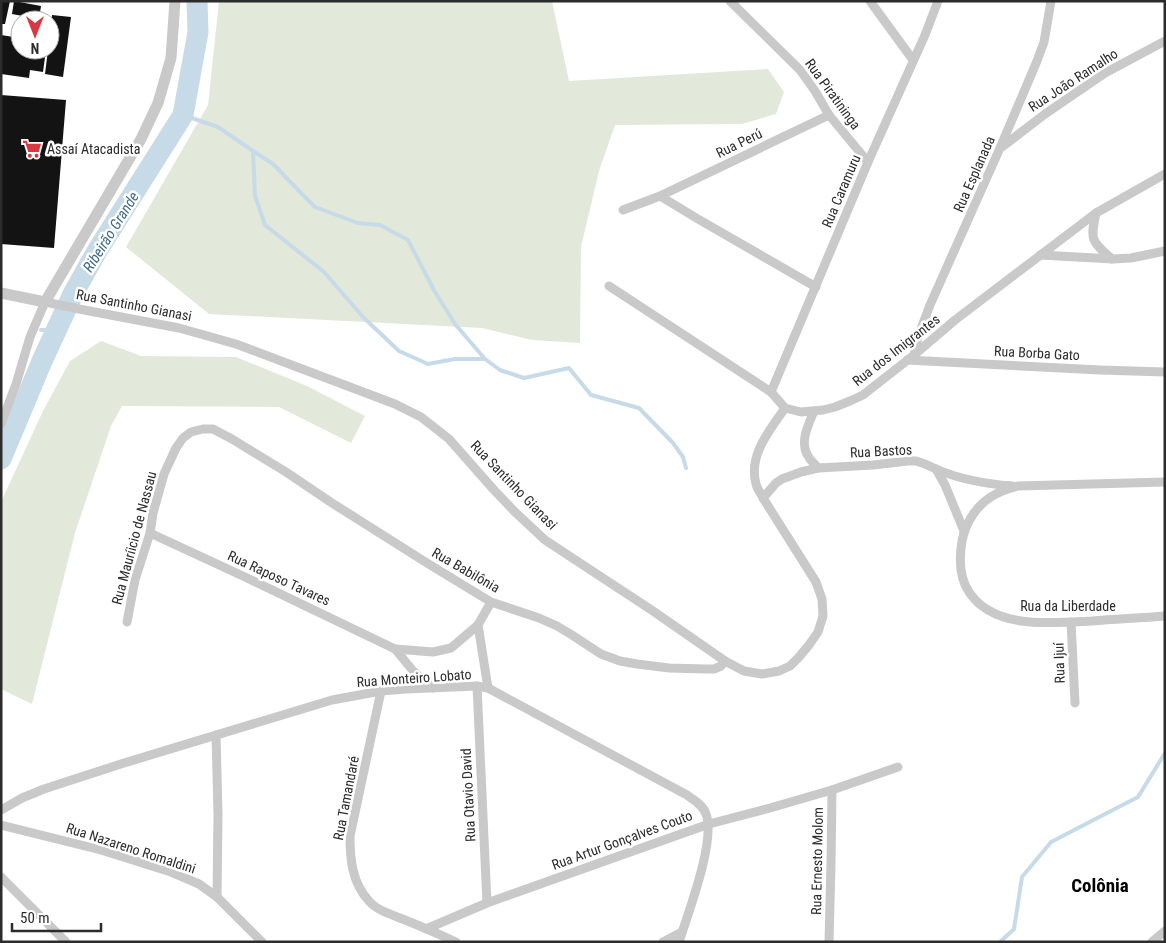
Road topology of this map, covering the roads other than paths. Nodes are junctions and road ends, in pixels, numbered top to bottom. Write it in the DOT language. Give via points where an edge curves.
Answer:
graph roads {
  1 [pos="175,1"];
  2 [pos="730,1"];
  3 [pos="870,1"];
  4 [pos="938,1"];
  5 [pos="1051,1"];
  6 [pos="1165,41"];
  7 [pos="914,60"];
  8 [pos="829,115"];
  9 [pos="1000,148"];
  10 [pos="868,162"];
  11 [pos="1165,174"];
  12 [pos="660,196"];
  13 [pos="623,210"];
  14 [pos="1096,213"];
  15 [pos="1165,251"];
  16 [pos="1040,255"];
  17 [pos="1113,259"];
  18 [pos="609,286"];
  19 [pos="816,287"];
  20 [pos="1,292"];
  21 [pos="50,303"];
  22 [pos="910,358"];
  23 [pos="1165,372"];
  24 [pos="770,392"];
  25 [pos="785,408"];
  26 [pos="814,411"];
  27 [pos="1,424"];
  28 [pos="213,429"];
  29 [pos="818,468"];
  30 [pos="936,469"];
  31 [pos="1165,482"];
  32 [pos="1018,486"];
  33 [pos="763,498"];
  34 [pos="964,531"];
  35 [pos="150,533"];
  36 [pos="491,602"];
  37 [pos="1165,616"];
  38 [pos="127,622"];
  39 [pos="1071,622"];
  40 [pos="478,624"];
  41 [pos="395,649"];
  42 [pos="725,661"];
  43 [pos="477,686"];
  44 [pos="433,688"];
  45 [pos="488,688"];
  46 [pos="381,691"];
  47 [pos="1075,703"];
  48 [pos="216,735"];
  49 [pos="898,767"];
  50 [pos="832,790"];
  51 [pos="1,810"];
  52 [pos="708,824"];
  53 [pos="1,825"];
  54 [pos="1,877"];
  55 [pos="217,896"];
  56 [pos="488,903"];
  57 [pos="426,929"];
  58 [pos="1165,931"];
  59 [pos="682,932"];
  60 [pos="66,942"];
  61 [pos="262,942"];
  62 [pos="456,942"];
  63 [pos="663,942"];
  64 [pos="679,942"];
  65 [pos="829,942"];
  66 [pos="1152,942"];
  1 -- 21 [label="street" via="170,58 158,103"];
  2 -- 8 [label="street, Rua Piratininga" via="800,70"];
  3 -- 7 [label="street"];
  4 -- 7 [label="street, Rua Caramuru"];
  5 -- 9 [label="street, Rua Esplanada" via="1044,42"];
  6 -- 9 [label="street, Rua João Ramalho" via="1105,73"];
  7 -- 10 [label="street, Rua Caramuru"];
  8 -- 10 [label="street, Rua Piratininga"];
  8 -- 12 [label="street, Rua Perú"];
  9 -- 22 [label="street, Rua Esplanada"];
  10 -- 19 [label="street, Rua Caramuru"];
  11 -- 14 [label="street, Rua dos Imigrantes"];
  12 -- 13 [label="street, Rua Perú"];
  12 -- 19 [label="street"];
  14 -- 16 [label="street, Rua dos Imigrantes"];
  14 -- 17 [label="street" via="1092,236 1098,247"];
  15 -- 17 [label="street"];
  16 -- 17 [label="street"];
  16 -- 22 [label="street, Rua dos Imigrantes"];
  18 -- 24 [label="street"];
  19 -- 24 [label="street, Rua Caramuru"];
  20 -- 21 [label="street, Rua Santinho Gianasi"];
  21 -- 27 [label="street" via="30,337"];
  21 -- 42 [label="street, Rua Santinho Gianasi" via="179,328 236,344 421,417 448,439 545,540"];
  22 -- 23 [label="street, Rua Borba Gato"];
  22 -- 26 [label="street, Rua dos Imigrantes" via="863,395 835,407"];
  24 -- 25 [label="street"];
  25 -- 26 [label="street, Rua dos Imigrantes"];
  25 -- 33 [label="street, Rua Santinho Gianasi" via="766,436 754,463 756,486"];
  26 -- 29 [label="street" via="804,434 808,458"];
  28 -- 35 [label="street, Rua Mauríicio de Nassau" via="191,432 176,448 158,493"];
  28 -- 36 [label="street, Rua Babilônia"];
  29 -- 30 [label="street, Rua Bastos" via="908,461"];
  29 -- 33 [label="street, Rua Bastos" via="782,479"];
  30 -- 32 [label="street, Rua da Liberdade" via="981,483"];
  30 -- 34 [label="street"];
  31 -- 32 [label="street, Rua da Liberdade"];
  32 -- 34 [label="street, Rua da Liberdade" via="985,501 972,515"];
  33 -- 42 [label="street, Rua Santinho Gianasi" via="816,582 822,599 822,616 818,632 790,666 762,674 744,671"];
  34 -- 39 [label="street, Rua da Liberdade" via="960,569 963,584 974,601 1001,617 1021,621"];
  35 -- 38 [label="street, Rua Mauríicio de Nassau" via="135,580"];
  35 -- 41 [label="street, Rua Raposo Tavares"];
  36 -- 40 [label="street, Rua Raposo Tavares"];
  36 -- 42 [label="street, Rua Babilônia" via="539,618 572,634 601,654 620,661 706,669 721,666"];
  37 -- 39 [label="street, Rua da Liberdade"];
  39 -- 47 [label="street, Rua Ijuí"];
  40 -- 41 [label="street, Rua Raposo Tavares" via="451,648 433,652"];
  40 -- 45 [label="street"];
  41 -- 44 [label="street, Rua Raposo Tavares"];
  43 -- 44 [label="street, Rua Monteiro Lobato"];
  43 -- 45 [label="street, Rua Monteiro Lobato"];
  43 -- 56 [label="street, Rua Otavio David"];
  44 -- 46 [label="street, Rua Monteiro Lobato"];
  45 -- 52 [label="street, Rua Monteiro Lobato" via="687,795 706,812"];
  46 -- 48 [label="street, Rua Monteiro Lobato" via="332,700"];
  46 -- 57 [label="street, Rua Tamandaré" via="350,836 352,871 370,902"];
  48 -- 51 [label="street, Rua Monteiro Lobato" via="44,789"];
  48 -- 55 [label="street"];
  49 -- 50 [label="street, Rua Ernesto Molom"];
  50 -- 52 [label="street, Rua Artur Gonçalves Couto"];
  50 -- 65 [label="street, Rua Ernesto Molom"];
  52 -- 56 [label="street, Rua Artur Gonçalves Couto"];
  52 -- 59 [label="street" via="702,869"];
  53 -- 55 [label="street, Rua Nazareno Romaldini" via="101,850 171,872"];
  54 -- 60 [label="street"];
  55 -- 61 [label="street, Rua Nazareno Romaldini"];
  56 -- 57 [label="street, Rua Artur Gonçalves Couto"];
  57 -- 62 [label="street, Rua Tamandaré"];
  58 -- 66 [label="street"];
  59 -- 63 [label="street"];
  59 -- 64 [label="street"];
}
